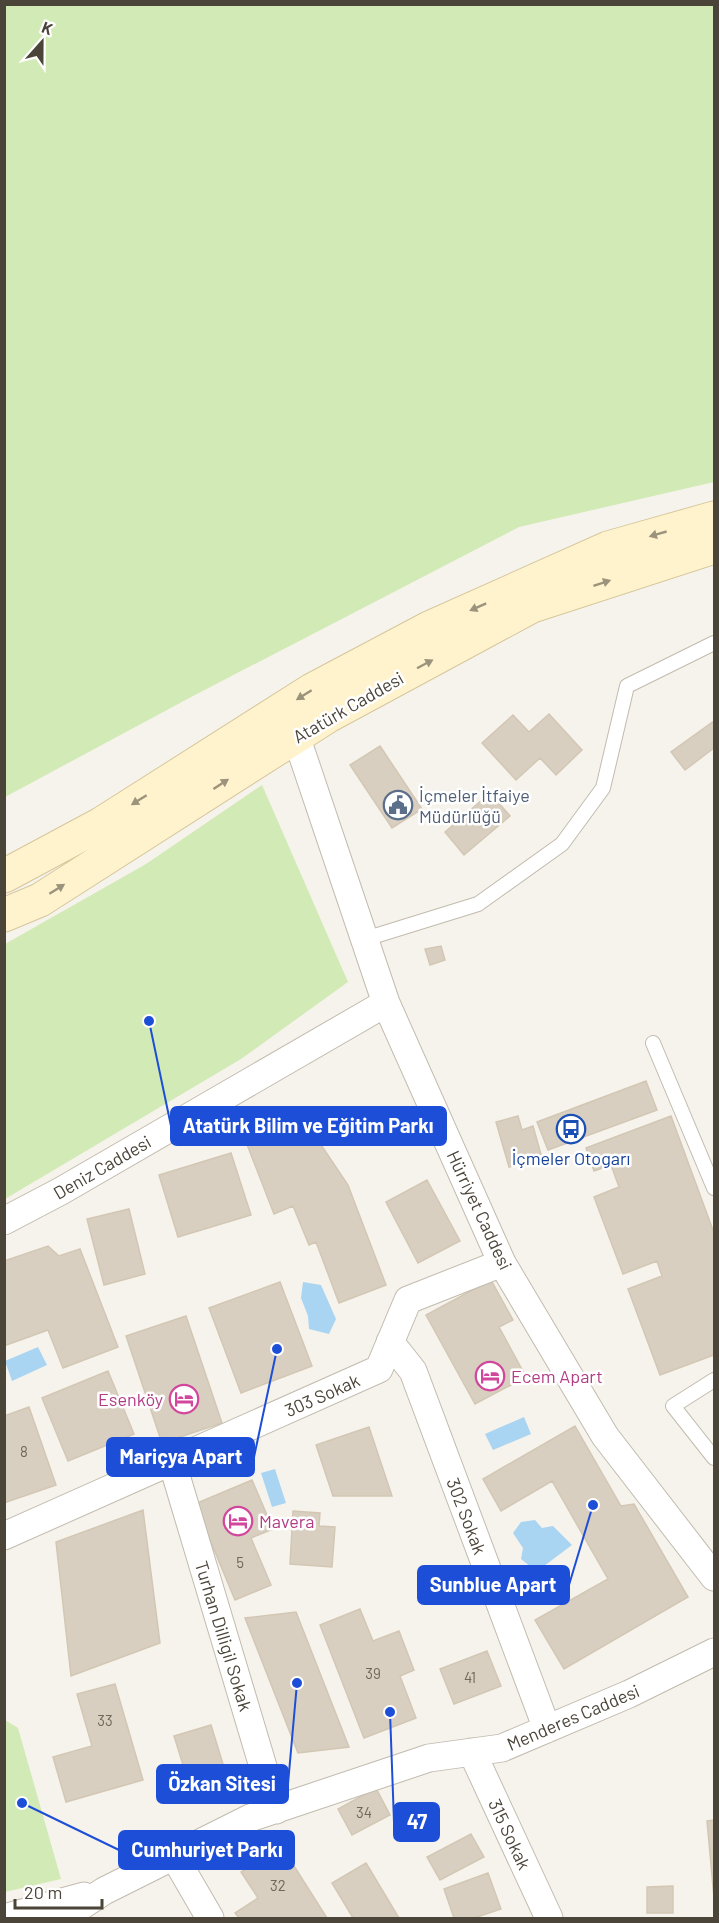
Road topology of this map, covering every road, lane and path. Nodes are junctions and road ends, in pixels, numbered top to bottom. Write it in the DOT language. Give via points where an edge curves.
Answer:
graph roads {
  1 [pos="714,518"];
  2 [pos="714,547"];
  3 [pos="714,643"];
  4 [pos="296,736"];
  5 [pos="4,876"];
  6 [pos="4,915"];
  7 [pos="365,939"];
  8 [pos="386,1004"];
  9 [pos="653,1043"];
  10 [pos="714,1188"];
  11 [pos="4,1221"];
  12 [pos="502,1263"];
  13 [pos="390,1342"];
  14 [pos="714,1380"];
  15 [pos="714,1458"];
  16 [pos="172,1462"];
  17 [pos="4,1536"];
  18 [pos="714,1577"];
  19 [pos="714,1652"];
  20 [pos="547,1729"];
  21 [pos="472,1752"];
  22 [pos="276,1810"];
  23 [pos="174,1856"];
  24 [pos="104,1891"];
  25 [pos="4,1918"];
  26 [pos="63,1918"];
  27 [pos="210,1918"];
  28 [pos="547,1918"];
  1 -- 5 [label="street, Atatürk Caddesi, one-way" via="608,548 429,628 312,690 101,824"];
  4 -- 2 [label="street, Atatürk Caddesi, one-way" via="532,606"];
  3 -- 7 [label="lane" via="627,686 603,788 562,844 478,904"];
  6 -- 4 [label="street, Atatürk Caddesi, one-way" via="39,900"];
  4 -- 7 [label="street, Hürriyet Caddesi"];
  7 -- 8 [label="street, Hürriyet Caddesi"];
  8 -- 11 [label="street, Deniz Caddesi"];
  8 -- 12 [label="street, Hürriyet Caddesi"];
  9 -- 10 [label="lane"];
  12 -- 13 [label="street, 303 Sokak" via="408,1300"];
  12 -- 18 [label="street, Hürriyet Caddesi" via="605,1436"];
  13 -- 16 [label="street, 303 Sokak" via="379,1369"];
  13 -- 20 [label="street, 302 Sokak" via="413,1371"];
  14 -- 15 [label="lane" via="673,1406"];
  16 -- 17 [label="street, 303 Sokak"];
  16 -- 22 [label="street, Turhan Dilligil Sokak"];
  19 -- 20 [label="street, Menderes Caddesi"];
  20 -- 21 [label="street, Menderes Caddesi" via="502,1748"];
  21 -- 22 [label="street, Menderes Caddesi" via="429,1758"];
  21 -- 28 [label="street, 315 Sokak"];
  22 -- 23 [label="street, Menderes Caddesi" via="250,1818"];
  23 -- 24 [label="street, Menderes Caddesi"];
  23 -- 27 [label="street"];
  24 -- 25 [label="street"];
  24 -- 26 [label="street, Menderes Caddesi"];
}
